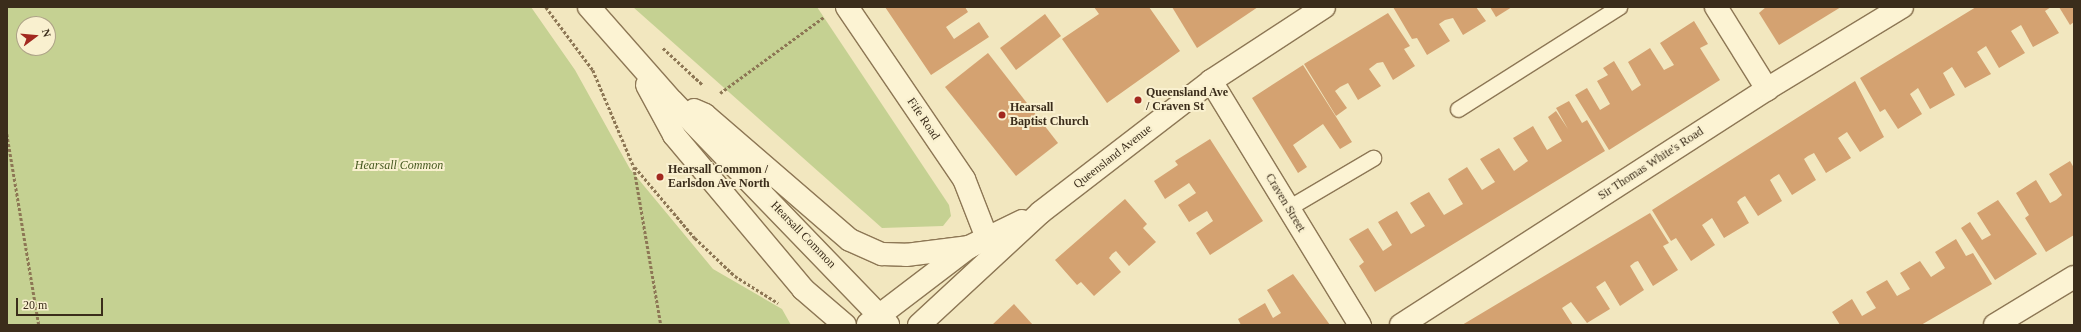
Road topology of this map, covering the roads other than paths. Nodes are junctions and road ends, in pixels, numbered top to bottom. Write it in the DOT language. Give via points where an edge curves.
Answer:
graph roads {
  1 [pos="589,7"];
  2 [pos="1324,7"];
  3 [pos="1620,7"];
  4 [pos="1716,7"];
  5 [pos="1902,7"];
  6 [pos="839,9"];
  7 [pos="634,59"];
  8 [pos="1211,81"];
  9 [pos="1767,89"];
  10 [pos="672,102"];
  11 [pos="1458,109"];
  12 [pos="1373,158"];
  13 [pos="1288,208"];
  14 [pos="1041,212"];
  15 [pos="978,243"];
  16 [pos="2074,277"];
  17 [pos="878,321"];
  18 [pos="845,325"];
  19 [pos="919,325"];
  20 [pos="1360,325"];
  21 [pos="1401,325"];
  22 [pos="1995,325"];
  1 -- 7 [label="main road, Hearsall Common"];
  2 -- 8 [label="main road, Queensland Avenue"];
  3 -- 11 [label="lane"];
  4 -- 9 [label="main road"];
  5 -- 9 [label="main road, Sir Thomas White's Road"];
  6 -- 15 [label="main road, Fife Road" via="964,179"];
  7 -- 10 [label="main road, Hearsall Common"];
  7 -- 18 [label="main road, Hearsall Common" via="674,135 803,290"];
  8 -- 13 [label="main road, Craven Street"];
  8 -- 14 [label="main road, Queensland Avenue"];
  9 -- 21 [label="main road, Sir Thomas White's Road"];
  10 -- 15 [label="main road" via="705,115 850,240 882,254 906,255"];
  10 -- 17 [label="main road, Hearsall Common"];
  12 -- 13 [label="lane"];
  13 -- 20 [label="main road, Craven Street"];
  14 -- 15 [label="main road, Queensland Avenue"];
  14 -- 19 [label="main road, Queensland Avenue"];
  15 -- 17 [label="main road, Queensland Avenue"];
  16 -- 22 [label="main road"];
}
